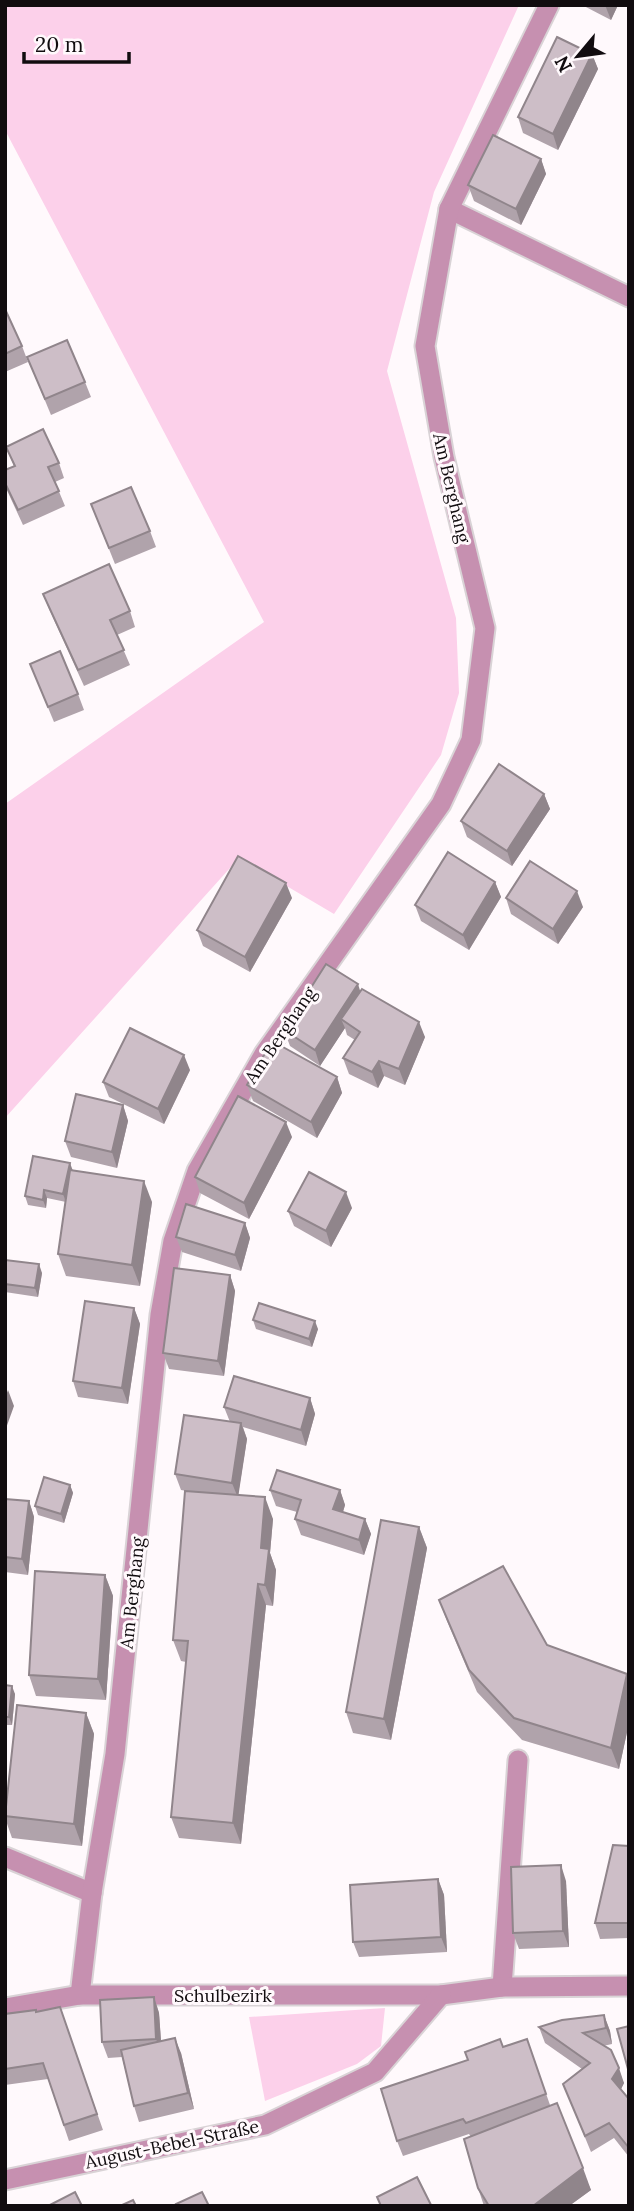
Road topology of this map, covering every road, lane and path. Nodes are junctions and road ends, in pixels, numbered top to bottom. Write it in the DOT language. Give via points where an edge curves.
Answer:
graph roads {
  1 [pos="549,5"];
  2 [pos="449,209"];
  3 [pos="629,297"];
  4 [pos="518,1760"];
  5 [pos="5,1857"];
  6 [pos="92,1894"];
  7 [pos="629,1986"];
  8 [pos="502,1987"];
  9 [pos="80,1995"];
  10 [pos="441,1995"];
  11 [pos="5,2008"];
  12 [pos="5,2180"];
  1 -- 2 [label="street, Am Berghang"];
  2 -- 3 [label="street"];
  2 -- 6 [label="street, Am Berghang" via="425,346 443,457 485,628 471,740 441,804 264,1055 197,1171 173,1241 160,1315 115,1754"];
  4 -- 8 [label="street"];
  5 -- 6 [label="street"];
  6 -- 9 [label="street, Am Berghang"];
  7 -- 8 [label="street"];
  8 -- 10 [label="street"];
  9 -- 10 [label="street, Schulbezirk"];
  9 -- 11 [label="street, Schulbezirk"];
  10 -- 12 [label="street, August-Bebel-Straße" via="375,2073 265,2124"];
}
